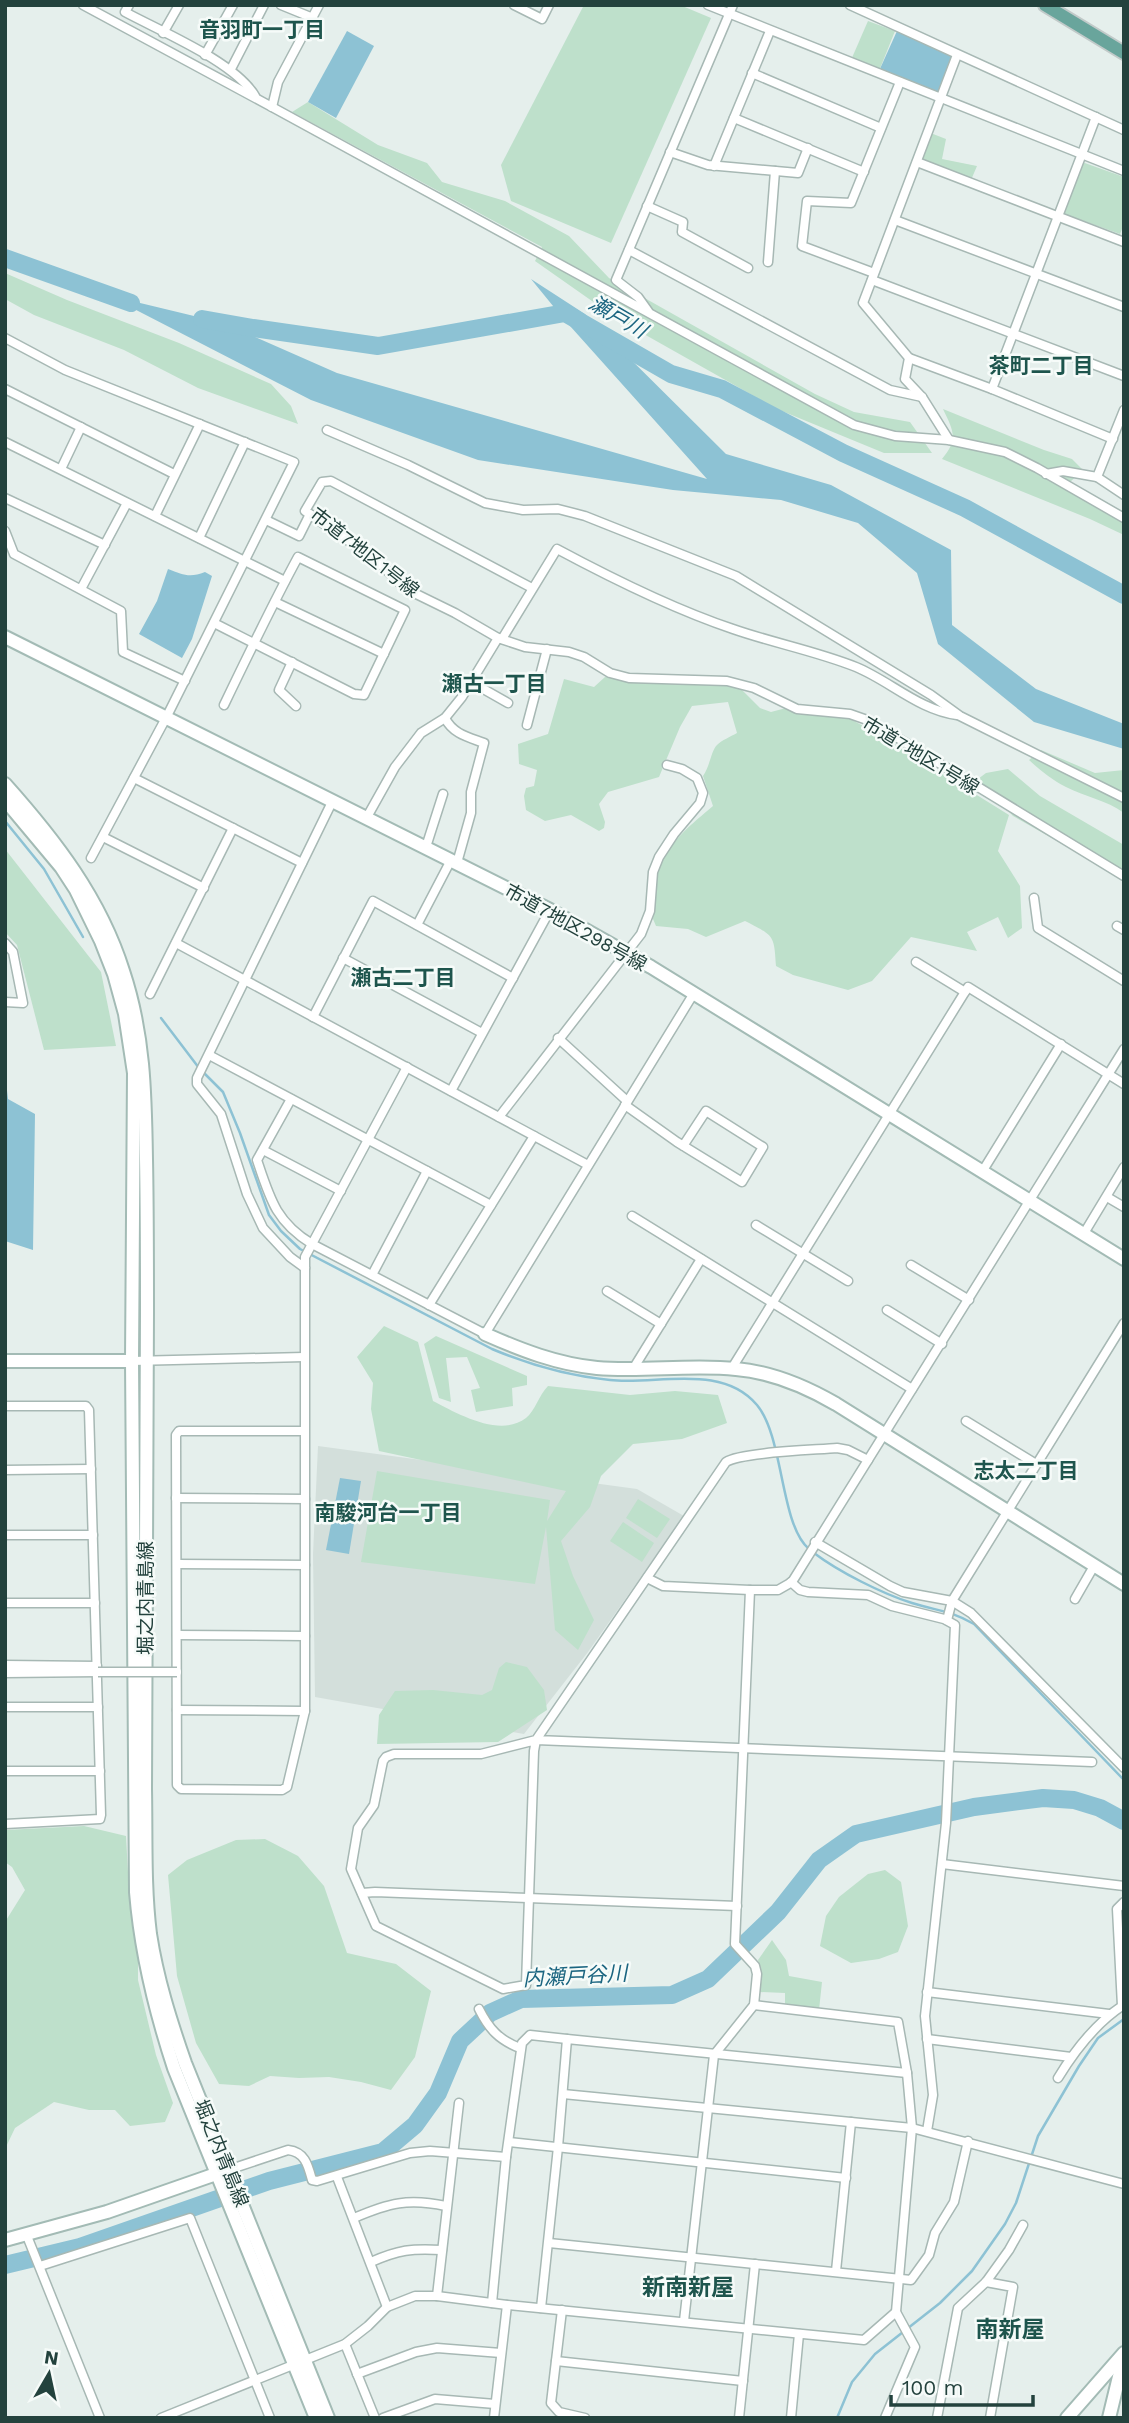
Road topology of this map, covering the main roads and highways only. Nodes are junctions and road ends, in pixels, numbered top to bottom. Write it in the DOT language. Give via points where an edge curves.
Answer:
graph roads {
  1 [pos="1045,5"];
  2 [pos="1124,53"];
  3 [pos="6,640"];
  4 [pos="5,784"];
  5 [pos="5,800"];
  6 [pos="1124,1259"];
  7 [pos="485,1334"];
  8 [pos="5,1361"];
  9 [pos="132,1361"];
  10 [pos="1124,1584"];
  11 [pos="225,2178"];
  12 [pos="5,2240"];
  13 [pos="1124,2354"];
  14 [pos="300,2362"];
  15 [pos="316,2418"];
  16 [pos="328,2418"];
  17 [pos="1067,2418"];
  18 [pos="1109,2418"];
  1 -- 2 [label="main road"];
  3 -- 6 [label="main road, 市道7地区298号線" via="167,716 550,910 694,993"];
  4 -- 11 [label="main road, 堀之内青島線" via="86,888 109,933 135,1012 144,1074 145,1801 150,1931 167,2011"];
  5 -- 9 [label="main road, 堀之内青島線" via="76,890 110,963 125,1014 134,1073"];
  7 -- 10 [label="main road" via="544,1358 597,1368 732,1368 799,1384"];
  8 -- 9 [label="main road"];
  9 -- 11 [label="main road, 堀之内青島線" via="140,1935 170,2057"];
  11 -- 12 [label="main road" via="107,2212 29,2242"];
  11 -- 14 [label="main road, 堀之内青島線"];
  13 -- 17 [label="main road"];
  13 -- 18 [label="main road"];
  14 -- 15 [label="main road, 堀之内青島線"];
  14 -- 16 [label="main road, 堀之内青島線"];
}
